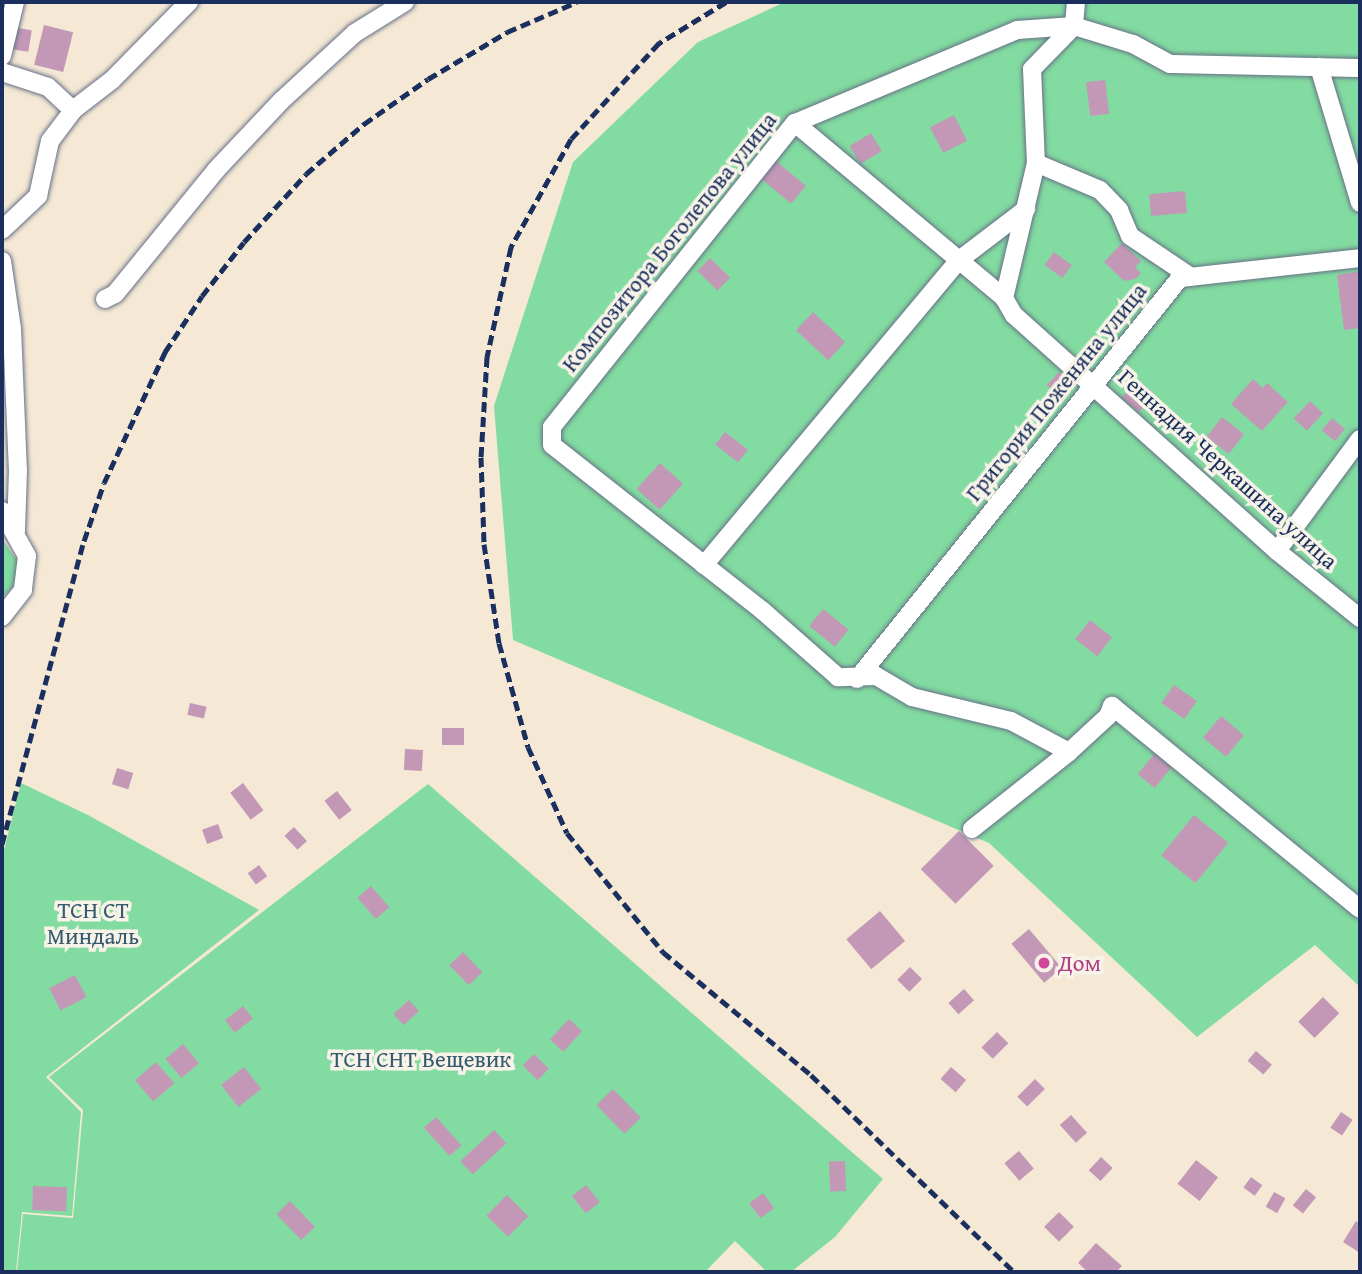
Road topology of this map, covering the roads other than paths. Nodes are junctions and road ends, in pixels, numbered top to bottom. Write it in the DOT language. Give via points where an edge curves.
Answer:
graph roads {
  1 [pos="15,2"];
  2 [pos="190,2"];
  3 [pos="405,2"];
  4 [pos="1076,2"];
  5 [pos="1074,26"];
  6 [pos="2,56"];
  7 [pos="1319,67"];
  8 [pos="1360,68"];
  9 [pos="2,72"];
  10 [pos="74,110"];
  11 [pos="795,123"];
  12 [pos="1036,163"];
  13 [pos="1360,203"];
  14 [pos="1026,209"];
  15 [pos="2,230"];
  16 [pos="1360,240"];
  17 [pos="1359,259"];
  18 [pos="2,261"];
  19 [pos="958,261"];
  20 [pos="1191,277"];
  21 [pos="1004,298"];
  22 [pos="105,299"];
  23 [pos="1096,384"];
  24 [pos="1360,439"];
  25 [pos="2,511"];
  26 [pos="16,531"];
  27 [pos="1277,551"];
  28 [pos="704,565"];
  29 [pos="2,617"];
  30 [pos="1360,618"];
  31 [pos="857,679"];
  32 [pos="1069,752"];
  33 [pos="972,829"];
  34 [pos="1360,909"];
  1 -- 6 [label="street"];
  2 -- 10 [label="street" via="112,80"];
  3 -- 22 [label="street" via="355,33 281,101 216,170 115,294"];
  4 -- 5 [label="street"];
  5 -- 7 [label="street, Композитора Боголепова улица" via="1133,44 1170,64"];
  5 -- 11 [label="street, Композитора Боголепова улица" via="1017,30"];
  5 -- 12 [label="street" via="1032,69"];
  7 -- 8 [label="street, Композитора Боголепова улица"];
  7 -- 13 [label="street"];
  9 -- 10 [label="street" via="48,87"];
  10 -- 15 [label="street" via="50,141 38,196"];
  11 -- 19 [label="street, Геннадия Черкашина улица"];
  11 -- 28 [label="street, Композитора Боголепова улица" via="552,427 552,445"];
  12 -- 14 [label="street"];
  12 -- 20 [label="street" via="1100,190 1119,210 1130,236"];
  14 -- 19 [label="street"];
  14 -- 21 [label="street"];
  16 -- 17 [label="street"];
  17 -- 20 [label="street"];
  18 -- 26 [label="street" via="12,329"];
  19 -- 21 [label="street, Геннадия Черкашина улица"];
  19 -- 28 [label="street"];
  20 -- 23 [label="street, Григория Поженяна улица" via="1180,278"];
  21 -- 23 [label="street, Геннадия Черкашина улица" via="1022,322"];
  23 -- 27 [label="street, Геннадия Черкашина улица"];
  23 -- 31 [label="street, Григория Поженяна улица"];
  24 -- 27 [label="street"];
  25 -- 26 [label="street"];
  26 -- 29 [label="street" via="27,556 23,590"];
  27 -- 30 [label="street, Геннадия Черкашина улица"];
  28 -- 31 [label="street" via="838,677"];
  31 -- 32 [label="street" via="876,676 912,697 1011,721"];
  32 -- 33 [label="street"];
  32 -- 34 [label="street" via="1108,716 1112,706"];
}
